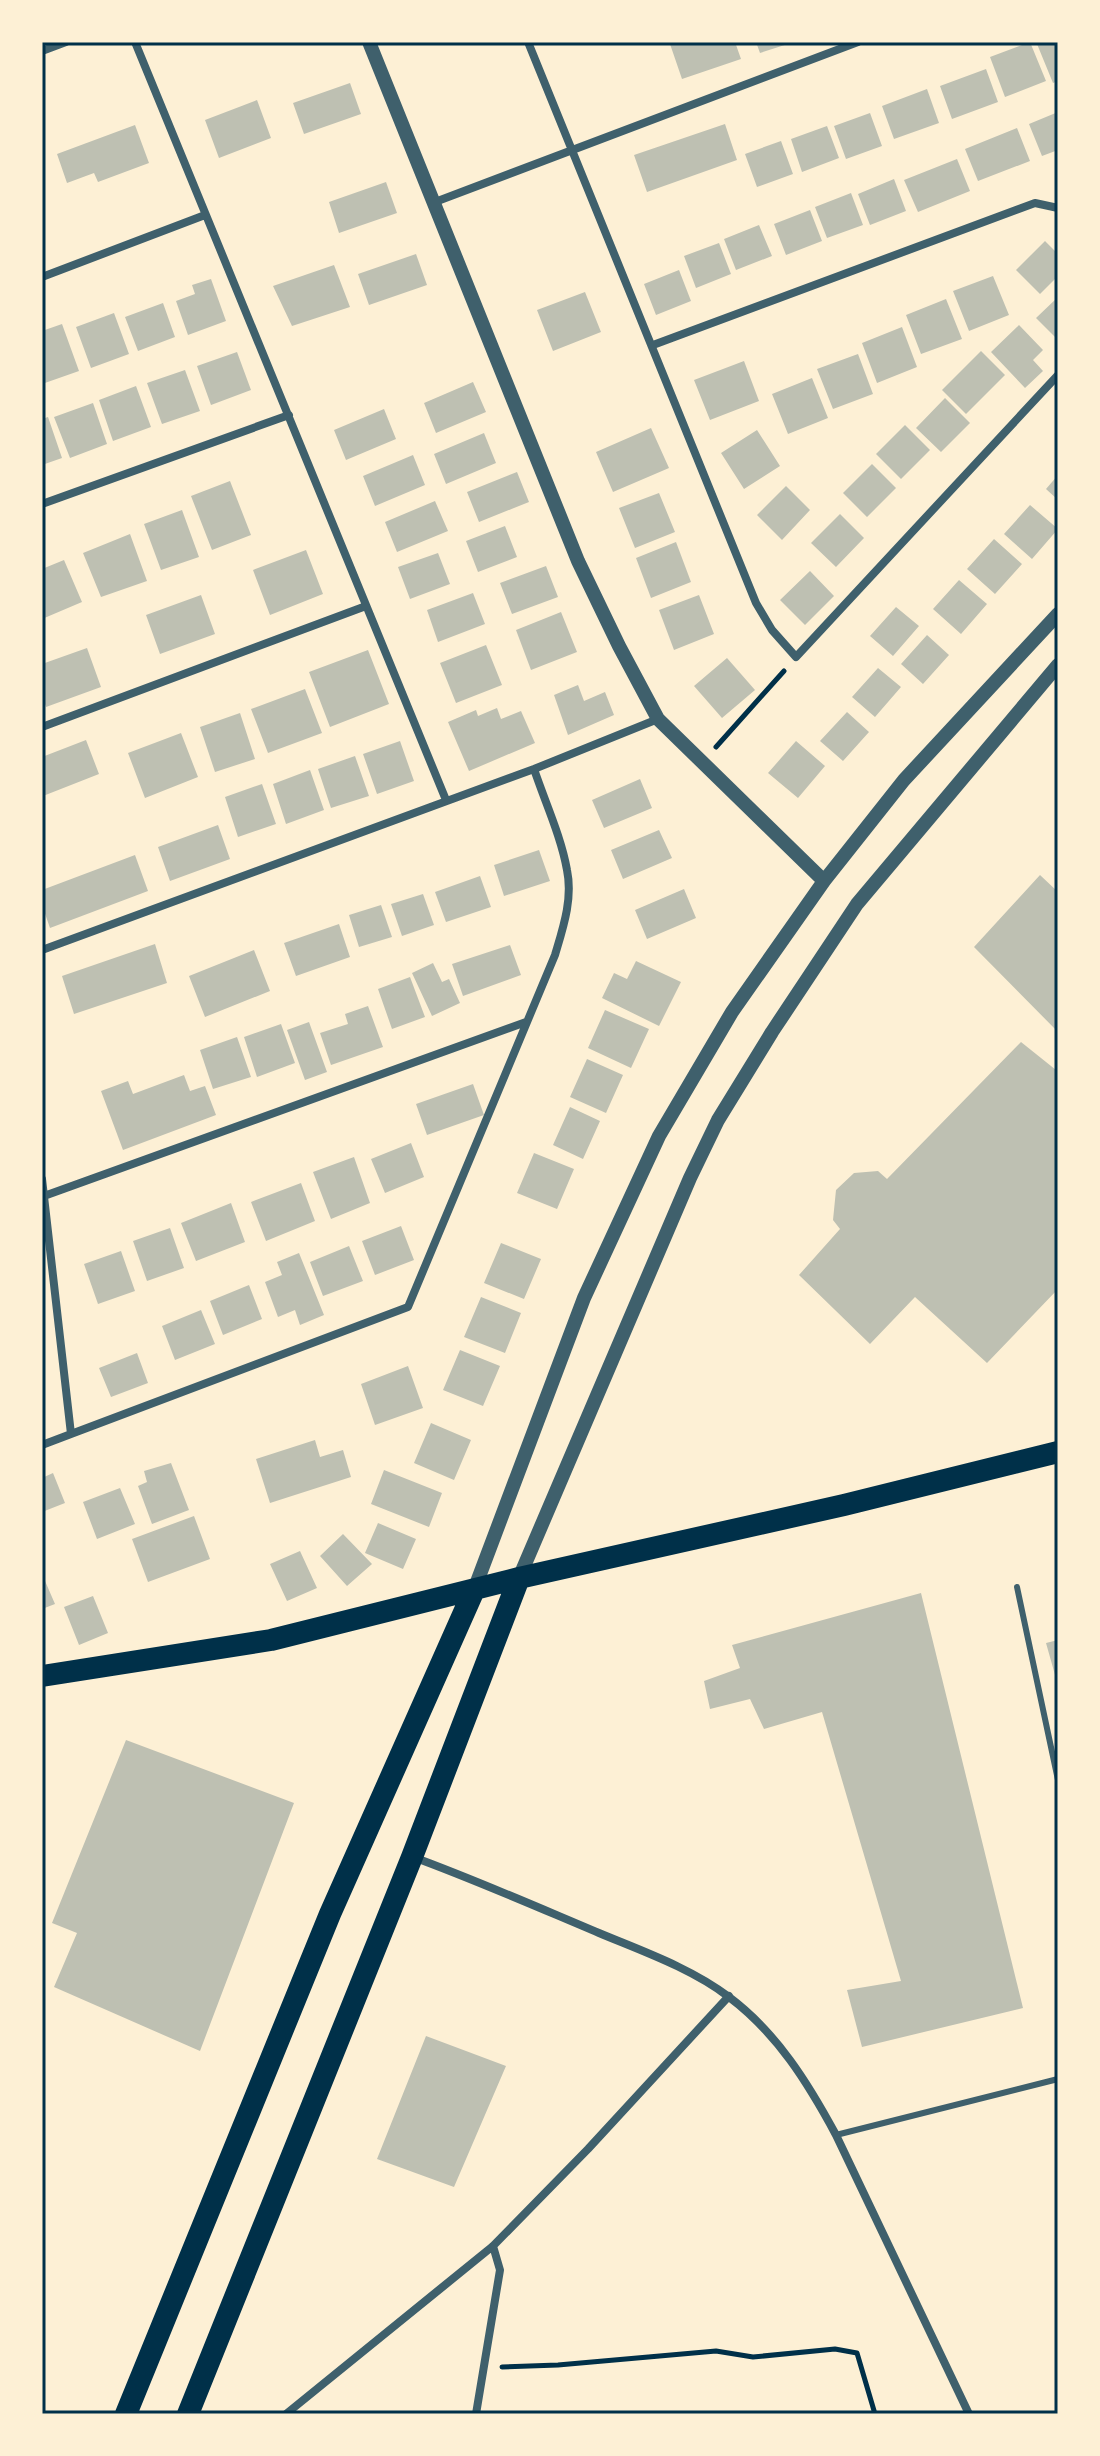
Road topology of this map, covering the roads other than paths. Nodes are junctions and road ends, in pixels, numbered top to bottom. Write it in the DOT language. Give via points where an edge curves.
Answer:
graph roads {
  1 [pos="66,42"];
  2 [pos="135,42"];
  3 [pos="369,42"];
  4 [pos="528,42"];
  5 [pos="858,42"];
  6 [pos="42,51"];
  7 [pos="570,150"];
  8 [pos="435,202"];
  9 [pos="1058,208"];
  10 [pos="205,215"];
  11 [pos="42,277"];
  12 [pos="653,345"];
  13 [pos="1058,375"];
  14 [pos="289,415"];
  15 [pos="42,504"];
  16 [pos="366,606"];
  17 [pos="1058,614"];
  18 [pos="1058,665"];
  19 [pos="658,719"];
  20 [pos="42,727"];
  21 [pos="534,769"];
  22 [pos="446,800"];
  23 [pos="824,881"];
  24 [pos="42,950"];
  25 [pos="526,1022"];
  26 [pos="42,1179"];
  27 [pos="44,1196"];
  28 [pos="71,1434"];
  29 [pos="42,1445"];
  30 [pos="1058,1452"];
  31 [pos="519,1578"];
  32 [pos="1017,1587"];
  33 [pos="474,1590"];
  34 [pos="42,1676"];
  35 [pos="1058,1780"];
  36 [pos="412,1857"];
  37 [pos="729,1996"];
  38 [pos="1058,2079"];
  39 [pos="836,2135"];
  40 [pos="493,2246"];
  41 [pos="126,2414"];
  42 [pos="188,2414"];
  43 [pos="286,2414"];
  44 [pos="476,2414"];
  45 [pos="969,2414"];
  1 -- 6 [label="street"];
  2 -- 10 [label="street"];
  3 -- 8 [label="street"];
  4 -- 7 [label="street"];
  5 -- 7 [label="street"];
  7 -- 8 [label="street"];
  7 -- 12 [label="street"];
  8 -- 19 [label="street" via="578,561"];
  9 -- 12 [label="street" via="1035,203"];
  10 -- 11 [label="street"];
  10 -- 14 [label="street"];
  12 -- 13 [label="street" via="756,603 796,657"];
  14 -- 15 [label="street"];
  14 -- 16 [label="street"];
  16 -- 20 [label="street"];
  16 -- 22 [label="street"];
  17 -- 23 [label="street" via="904,780"];
  18 -- 31 [label="street" via="857,904 718,1120"];
  19 -- 21 [label="street"];
  19 -- 23 [label="street"];
  21 -- 22 [label="street"];
  21 -- 25 [label="street" via="567,869 568,901 555,955"];
  22 -- 24 [label="street"];
  23 -- 33 [label="street" via="732,1012 659,1136 584,1298"];
  25 -- 27 [label="street"];
  25 -- 28 [label="street" via="408,1307"];
  26 -- 27 [label="street"];
  27 -- 28 [label="street"];
  28 -- 29 [label="street"];
  30 -- 31 [label="highway"];
  31 -- 33 [label="highway"];
  31 -- 36 [label="highway"];
  32 -- 35 [label="lane"];
  33 -- 34 [label="highway" via="271,1640"];
  33 -- 41 [label="highway" via="330,1914"];
  36 -- 37 [label="street" via="670,1963"];
  36 -- 42 [label="highway"];
  37 -- 39 [label="street" via="779,2044"];
  37 -- 40 [label="street"];
  38 -- 39 [label="lane"];
  39 -- 45 [label="street"];
  40 -- 43 [label="street"];
  40 -- 44 [label="street" via="500,2270"];
}
